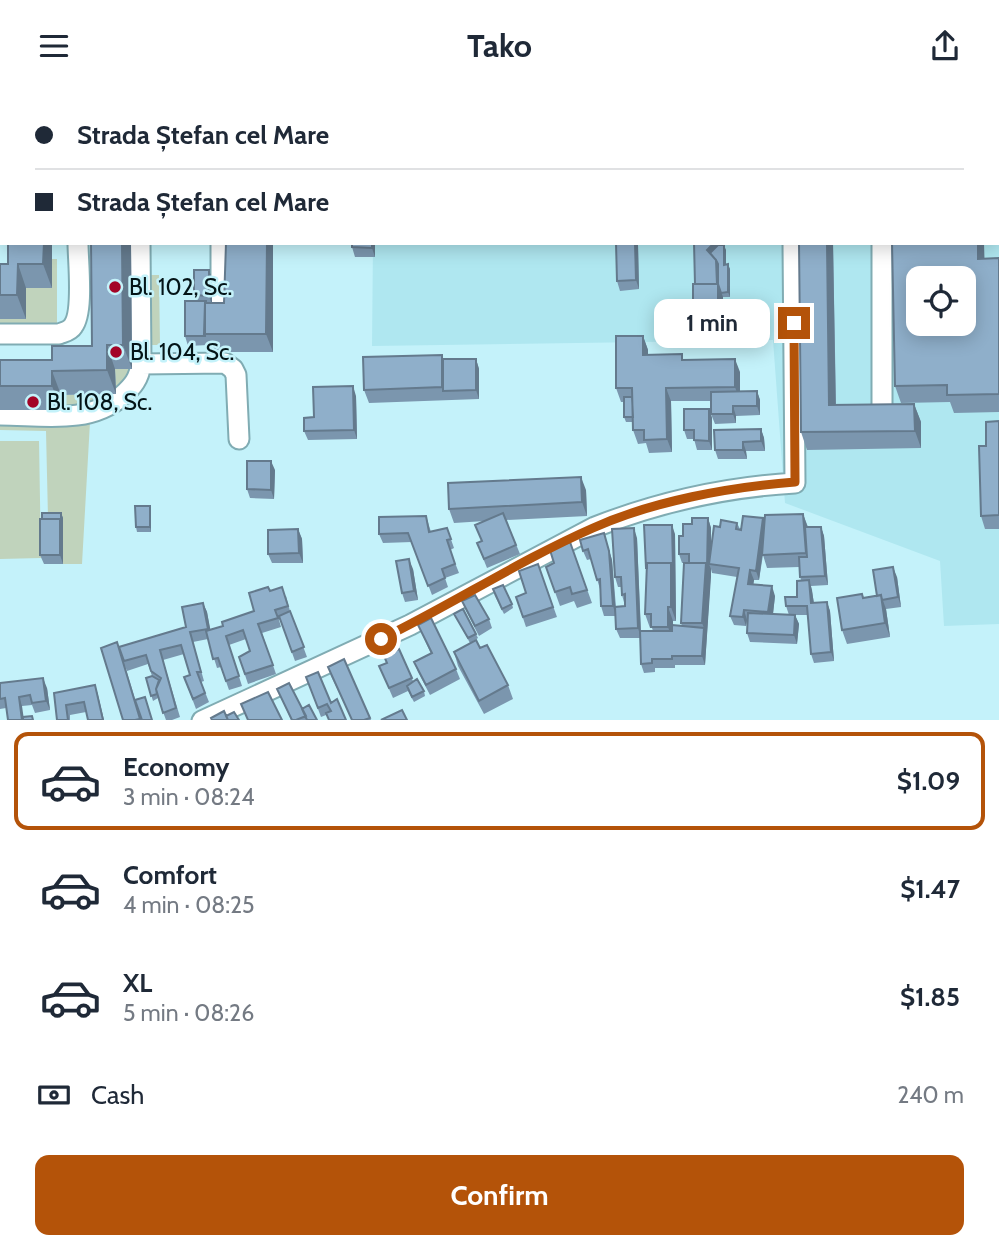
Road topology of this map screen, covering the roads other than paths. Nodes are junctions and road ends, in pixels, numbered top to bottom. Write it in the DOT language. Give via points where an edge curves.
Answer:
graph roads {
  1 [pos="78,245"];
  2 [pos="140,245"];
  3 [pos="221,245"];
  4 [pos="793,245"];
  5 [pos="882,245"];
  6 [pos="221,315"];
  7 [pos="0,334"];
  8 [pos="141,364"];
  9 [pos="882,407"];
  10 [pos="0,415"];
  11 [pos="239,439"];
  12 [pos="202,720"];
  1 -- 7 [label="street" via="79,310 74,326 59,334"];
  2 -- 8 [label="street"];
  3 -- 6 [label="street"];
  4 -- 12 [label="street" via="795,482 712,493 595,527 410,625"];
  5 -- 9 [label="street"];
  8 -- 10 [label="street" via="139,378 130,389 86,416"];
  8 -- 11 [label="street" via="225,363 236,375"];
}
